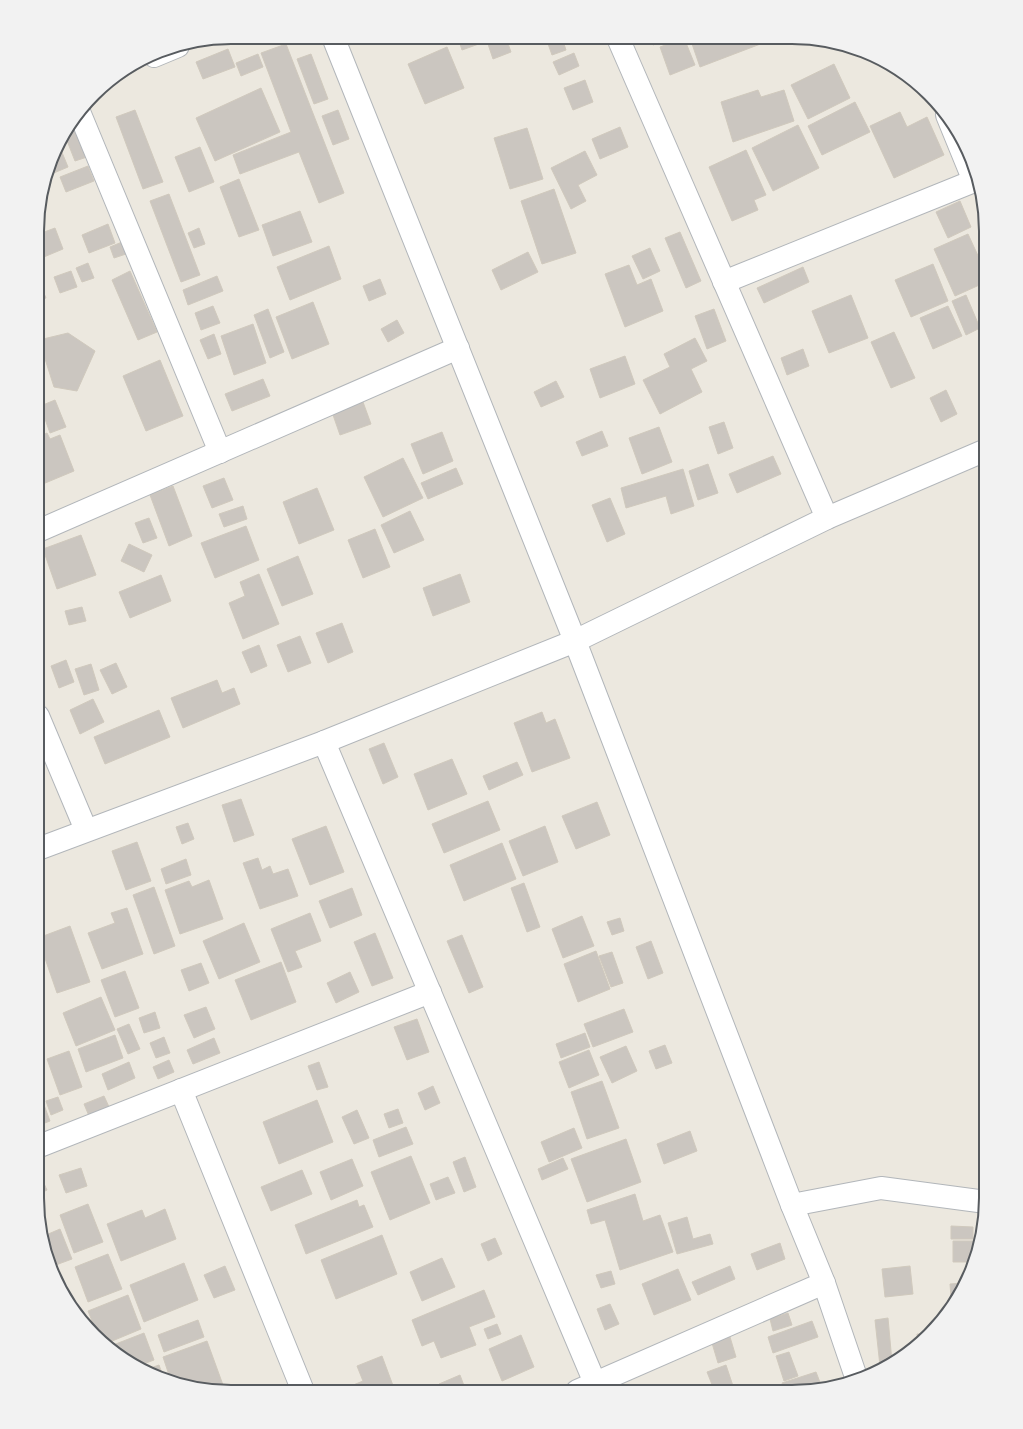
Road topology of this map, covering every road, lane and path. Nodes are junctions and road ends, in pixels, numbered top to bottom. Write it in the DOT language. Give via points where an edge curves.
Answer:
graph roads {
  1 [pos="336,44"];
  2 [pos="621,44"];
  3 [pos="82,119"];
  4 [pos="973,182"];
  5 [pos="724,282"];
  6 [pos="458,348"];
  7 [pos="220,452"];
  8 [pos="979,453"];
  9 [pos="827,518"];
  10 [pos="44,528"];
  11 [pos="575,640"];
  12 [pos="44,730"];
  13 [pos="324,742"];
  14 [pos="86,830"];
  15 [pos="44,847"];
  16 [pos="430,992"];
  17 [pos="181,1090"];
  18 [pos="44,1144"];
  19 [pos="979,1201"];
  20 [pos="792,1206"];
  21 [pos="824,1283"];
  22 [pos="855,1374"];
  23 [pos="301,1385"];
  24 [pos="585,1385"];
  25 [pos="591,1385"];
  1 -- 6 [label="street"];
  2 -- 5 [label="street"];
  3 -- 7 [label="street"];
  4 -- 5 [label="street"];
  5 -- 9 [label="street"];
  6 -- 7 [label="street"];
  6 -- 11 [label="street"];
  7 -- 10 [label="street"];
  8 -- 9 [label="street"];
  9 -- 11 [label="street"];
  11 -- 13 [label="street"];
  11 -- 20 [label="street"];
  12 -- 14 [label="street"];
  13 -- 14 [label="street"];
  13 -- 16 [label="street"];
  14 -- 15 [label="street"];
  16 -- 17 [label="street"];
  16 -- 24 [label="street"];
  17 -- 18 [label="street"];
  17 -- 23 [label="street"];
  19 -- 20 [label="street" via="881,1188"];
  20 -- 21 [label="street"];
  21 -- 22 [label="street"];
  21 -- 25 [label="street"];
}
